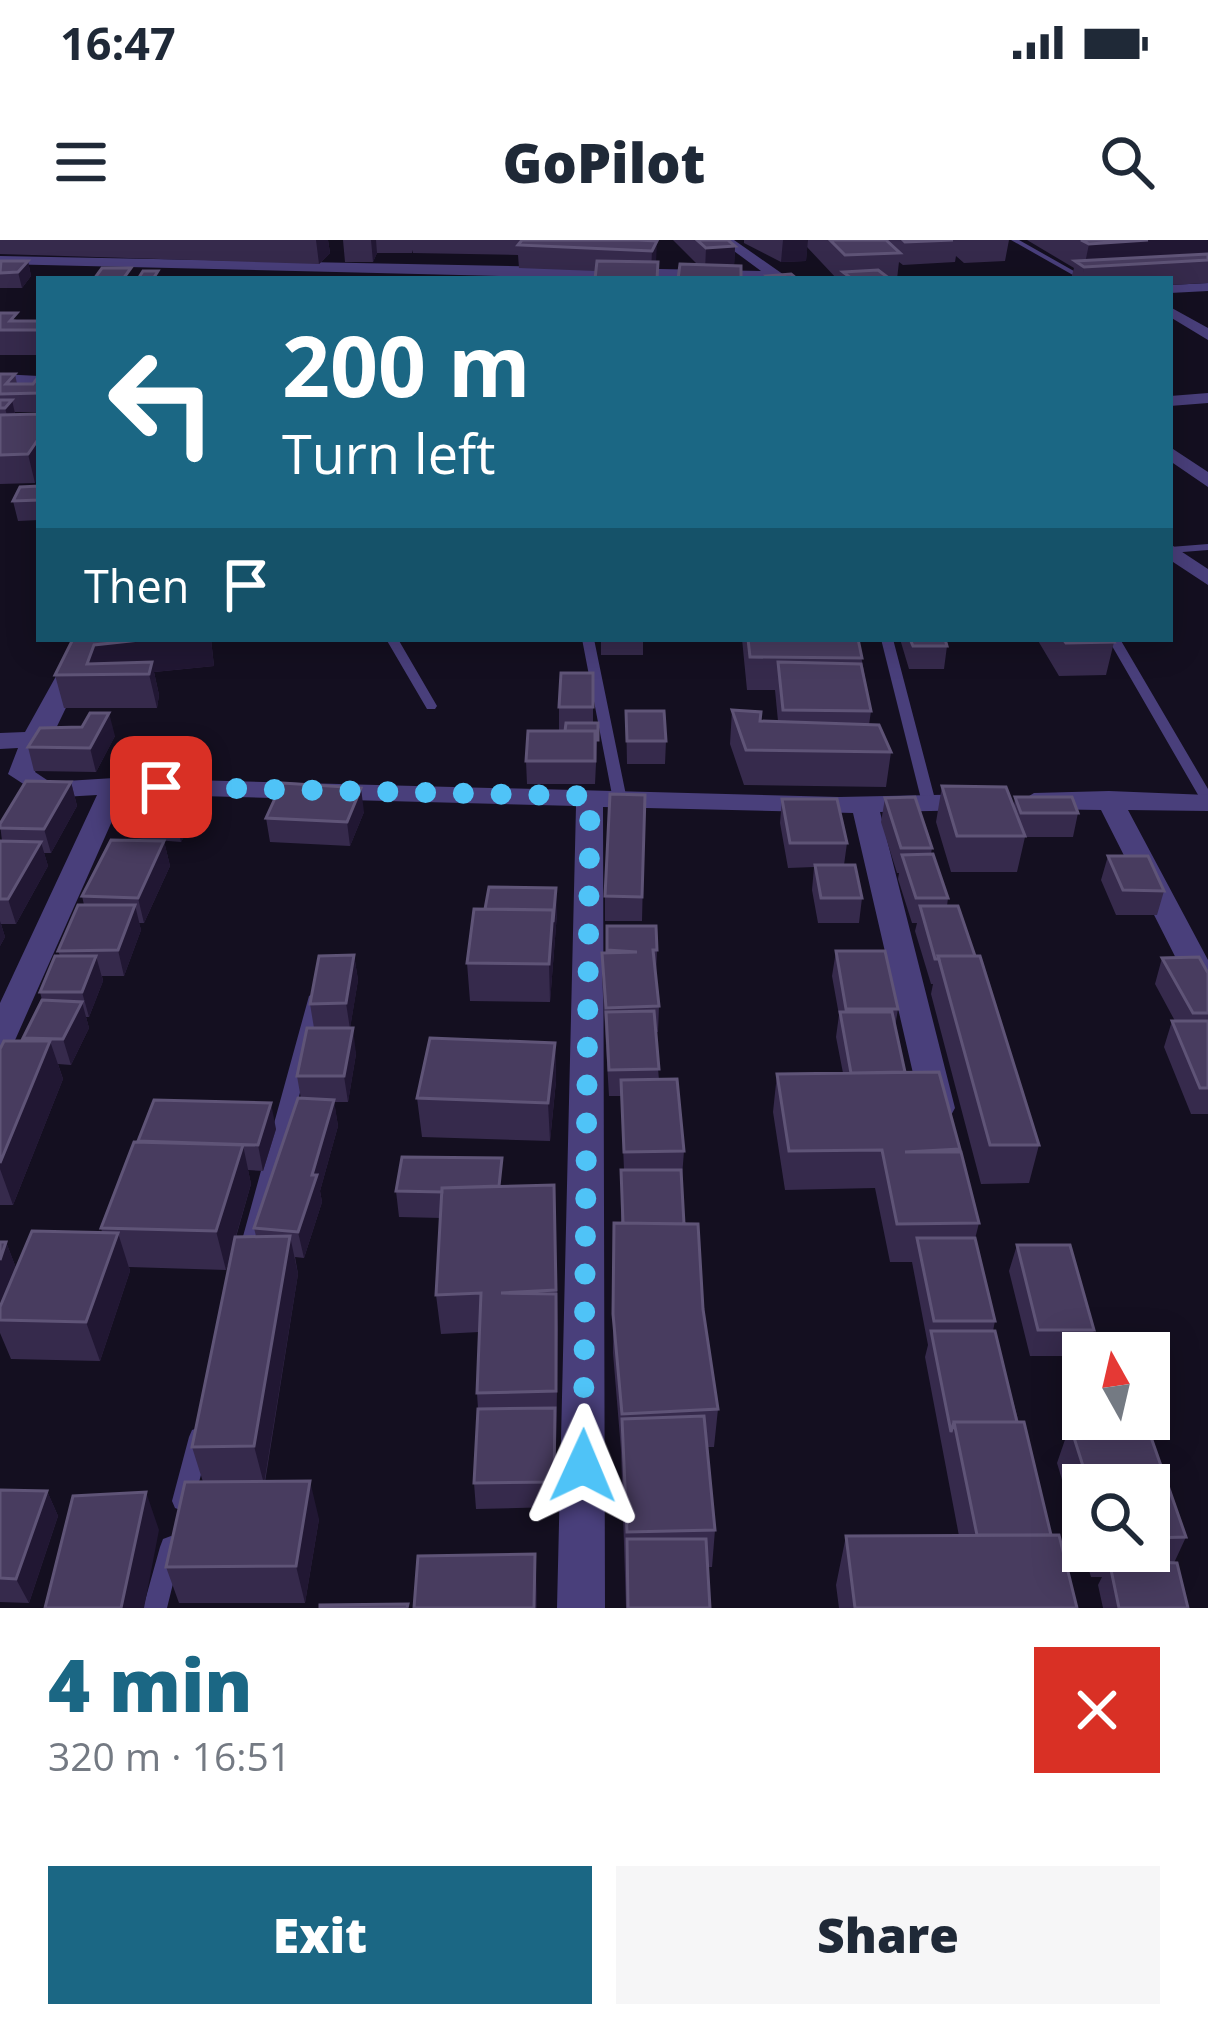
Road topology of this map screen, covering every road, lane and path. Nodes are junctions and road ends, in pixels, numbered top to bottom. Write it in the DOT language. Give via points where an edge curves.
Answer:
graph roads {
  1 [pos="725,240"];
  2 [pos="1014,240"];
  3 [pos="2,266"];
  4 [pos="598,276"];
  5 [pos="780,276"];
  6 [pos="1080,276"];
  7 [pos="1208,287"];
  8 [pos="1173,289"];
  9 [pos="1173,313"];
  10 [pos="1208,336"];
  11 [pos="1173,339"];
  12 [pos="0,379"];
  13 [pos="36,381"];
  14 [pos="1208,398"];
  15 [pos="1173,401"];
  16 [pos="1173,454"];
  17 [pos="1208,481"];
  18 [pos="1208,547"];
  19 [pos="1173,554"];
  20 [pos="1173,555"];
  21 [pos="1208,579"];
  22 [pos="394,642"];
  23 [pos="588,642"];
  24 [pos="888,642"];
  25 [pos="1116,642"];
  26 [pos="99,654"];
  27 [pos="431,706"];
  28 [pos="34,739"];
  29 [pos="0,741"];
  30 [pos="114,786"];
  31 [pos="605,798"];
  32 [pos="1109,799"];
  33 [pos="1208,802"];
  34 [pos="929,803"];
  35 [pos="865,805"];
  36 [pos="321,981"];
  37 [pos="1208,990"];
  38 [pos="0,1038"];
  39 [pos="948,1149"];
  40 [pos="242,1276"];
  41 [pos="207,1409"];
  42 [pos="155,1608"];
  43 [pos="581,1608"];
  1 -- 5 [label="street"];
  2 -- 6 [label="lane"];
  3 -- 4 [label="street"];
  7 -- 8 [label="street"];
  9 -- 10 [label="street"];
  10 -- 11 [label="street"];
  12 -- 13 [label="street"];
  14 -- 15 [label="street"];
  16 -- 17 [label="street"];
  18 -- 19 [label="lane"];
  20 -- 21 [label="street"];
  22 -- 27 [label="lane"];
  23 -- 31 [label="lane"];
  24 -- 34 [label="lane"];
  25 -- 33 [label="lane"];
  26 -- 28 [label="street" via="78,657"];
  28 -- 29 [label="street"];
  28 -- 30 [label="street" via="21,774 45,790"];
  30 -- 31 [label="street"];
  30 -- 38 [label="street"];
  31 -- 35 [label="street"];
  31 -- 43 [label="street"];
  32 -- 33 [label="street"];
  32 -- 34 [label="street"];
  32 -- 37 [label="street"];
  34 -- 35 [label="street"];
  35 -- 39 [label="street"];
  36 -- 40 [label="lane"];
  41 -- 42 [label="lane"];
}
